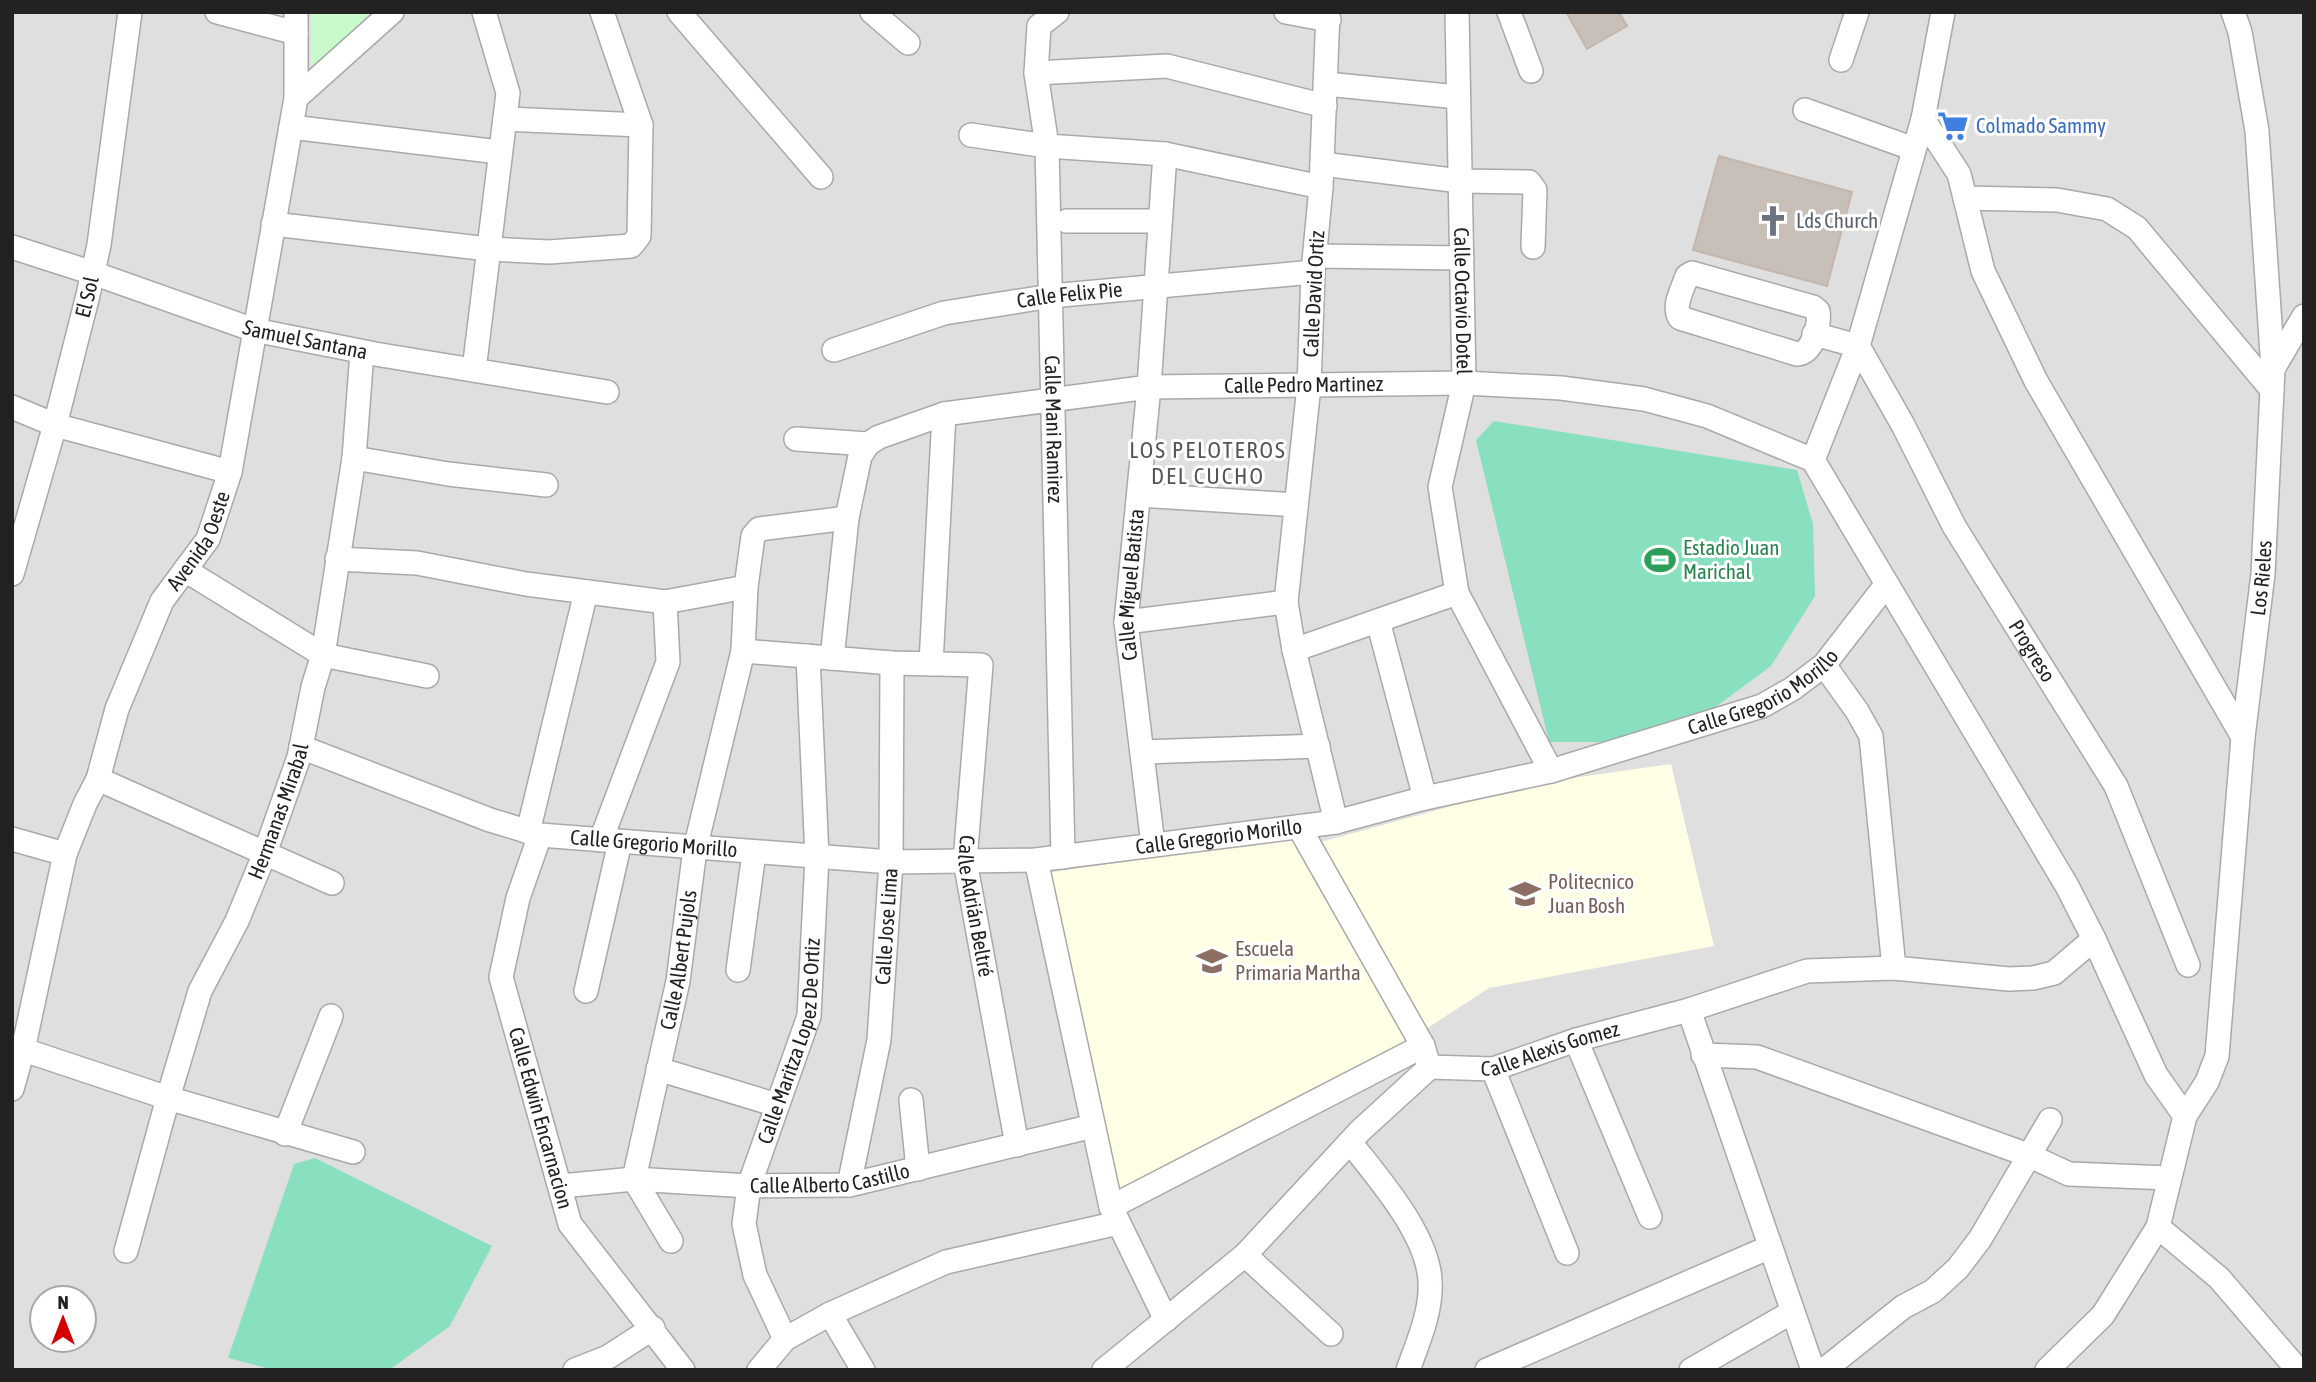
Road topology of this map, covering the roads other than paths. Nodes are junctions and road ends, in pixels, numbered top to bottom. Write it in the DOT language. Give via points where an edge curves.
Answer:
graph roads {
  1 [pos="130,12"];
  2 [pos="217,12"];
  3 [pos="391,12"];
  4 [pos="484,12"];
  5 [pos="602,12"];
  6 [pos="680,12"];
  7 [pos="872,12"];
  8 [pos="1057,12"];
  9 [pos="1286,12"];
  10 [pos="1457,12"];
  11 [pos="1509,12"];
  12 [pos="1857,12"];
  13 [pos="1943,12"];
  14 [pos="1329,16"];
  15 [pos="2237,22"];
  16 [pos="296,23"];
  17 [pos="908,43"];
  18 [pos="1842,60"];
  19 [pos="1531,71"];
  20 [pos="1036,73"];
  21 [pos="1325,95"];
  22 [pos="1458,97"];
  23 [pos="296,98"];
  24 [pos="1805,110"];
  25 [pos="505,118"];
  26 [pos="1923,119"];
  27 [pos="641,125"];
  28 [pos="291,128"];
  29 [pos="971,135"];
  30 [pos="1047,146"];
  31 [pos="1914,149"];
  32 [pos="499,152"];
  33 [pos="1165,154"];
  34 [pos="1322,164"];
  35 [pos="821,177"];
  36 [pos="1460,181"];
  37 [pos="1321,187"];
  38 [pos="1965,198"];
  39 [pos="1160,220"];
  40 [pos="1068,221"];
  41 [pos="273,224"];
  42 [pos="12,247"];
  43 [pos="1533,247"];
  44 [pos="488,249"];
  45 [pos="1462,258"];
  46 [pos="1314,264"];
  47 [pos="93,272"];
  48 [pos="1156,285"];
  49 [pos="1051,296"];
  50 [pos="2304,316"];
  51 [pos="254,330"];
  52 [pos="1814,334"];
  53 [pos="1858,346"];
  54 [pos="834,349"];
  55 [pos="2304,351"];
  56 [pos="362,352"];
  57 [pos="474,370"];
  58 [pos="2273,379"];
  59 [pos="1464,383"];
  60 [pos="1309,386"];
  61 [pos="1149,387"];
  62 [pos="607,392"];
  63 [pos="1054,399"];
  64 [pos="12,407"];
  65 [pos="944,414"];
  66 [pos="55,425"];
  67 [pos="796,439"];
  68 [pos="868,444"];
  69 [pos="354,458"];
  70 [pos="1813,460"];
  71 [pos="230,472"];
  72 [pos="546,485"];
  73 [pos="1139,495"];
  74 [pos="1296,505"];
  75 [pos="846,518"];
  76 [pos="337,559"];
  77 [pos="186,570"];
  78 [pos="12,574"];
  79 [pos="1886,585"];
  80 [pos="746,587"];
  81 [pos="586,592"];
  82 [pos="1457,593"];
  83 [pos="1286,601"];
  84 [pos="665,602"];
  85 [pos="1378,621"];
  86 [pos="1126,622"];
  87 [pos="1294,650"];
  88 [pos="743,651"];
  89 [pos="323,655"];
  90 [pos="808,656"];
  91 [pos="832,658"];
  92 [pos="892,663"];
  93 [pos="931,664"];
  94 [pos="1824,665"];
  95 [pos="427,676"];
  96 [pos="2243,737"];
  97 [pos="1318,746"];
  98 [pos="301,747"];
  99 [pos="1143,752"];
  100 [pos="1551,771"];
  101 [pos="97,779"];
  102 [pos="1425,798"];
  103 [pos="1336,822"];
  104 [pos="1299,827"];
  105 [pos="534,833"];
  106 [pos="12,839"];
  107 [pos="611,841"];
  108 [pos="1153,845"];
  109 [pos="695,849"];
  110 [pos="265,853"];
  111 [pos="754,853"];
  112 [pos="65,854"];
  113 [pos="817,857"];
  114 [pos="1063,857"];
  115 [pos="1036,860"];
  116 [pos="965,861"];
  117 [pos="891,862"];
  118 [pos="332,883"];
  119 [pos="2094,939"];
  120 [pos="2188,965"];
  121 [pos="1894,968"];
  122 [pos="738,970"];
  123 [pos="586,991"];
  124 [pos="1689,1010"];
  125 [pos="331,1016"];
  126 [pos="1576,1040"];
  127 [pos="18,1048"];
  128 [pos="1703,1055"];
  129 [pos="1426,1057"];
  130 [pos="658,1069"];
  131 [pos="1493,1069"];
  132 [pos="12,1089"];
  133 [pos="168,1098"];
  134 [pos="911,1100"];
  135 [pos="777,1105"];
  136 [pos="2185,1116"];
  137 [pos="2050,1120"];
  138 [pos="1093,1126"];
  139 [pos="285,1134"];
  140 [pos="1350,1142"];
  141 [pos="1017,1145"];
  142 [pos="353,1152"];
  143 [pos="2028,1155"];
  144 [pos="918,1169"];
  145 [pos="634,1178"];
  146 [pos="2169,1178"];
  147 [pos="849,1185"];
  148 [pos="561,1186"];
  149 [pos="749,1186"];
  150 [pos="1114,1215"];
  151 [pos="1650,1217"];
  152 [pos="2158,1227"];
  153 [pos="671,1241"];
  154 [pos="1770,1247"];
  155 [pos="126,1251"];
  156 [pos="1567,1253"];
  157 [pos="1245,1255"];
  158 [pos="1792,1312"];
  159 [pos="830,1314"];
  160 [pos="1166,1320"];
  161 [pos="653,1328"];
  162 [pos="1331,1334"];
  163 [pos="785,1339"];
  164 [pos="1111,1368"];
  165 [pos="575,1370"];
  166 [pos="684,1370"];
  167 [pos="759,1370"];
  168 [pos="863,1370"];
  169 [pos="1408,1370"];
  170 [pos="1487,1370"];
  171 [pos="1691,1370"];
  172 [pos="1813,1370"];
  173 [pos="1824,1370"];
  174 [pos="2047,1370"];
  175 [pos="2298,1370"];
  1 -- 47 [label="street, El Sol"];
  2 -- 16 [label="street"];
  3 -- 23 [label="street"];
  4 -- 25 [label="street" via="508,93"];
  5 -- 27 [label="street"];
  6 -- 35 [label="street"];
  7 -- 17 [label="street"];
  8 -- 20 [label="street, Calle Mani Ramirez" via="1039,26"];
  9 -- 14 [label="street"];
  10 -- 22 [label="street, Calle Octavio Dotel"];
  11 -- 19 [label="street"];
  12 -- 18 [label="street"];
  13 -- 26 [label="street"];
  14 -- 21 [label="street, Calle David Ortiz"];
  15 -- 58 [label="street, Los Rieles" via="2257,131"];
  16 -- 23 [label="street, Avenida Oeste"];
  20 -- 21 [label="street" via="1167,66"];
  20 -- 30 [label="street, Calle Mani Ramirez"];
  21 -- 22 [label="street"];
  21 -- 34 [label="street, Calle David Ortiz"];
  22 -- 36 [label="street, Calle Octavio Dotel"];
  23 -- 28 [label="street, Avenida Oeste"];
  24 -- 31 [label="street"];
  25 -- 27 [label="street"];
  25 -- 32 [label="street"];
  26 -- 31 [label="street"];
  26 -- 38 [label="street" via="1959,174"];
  27 -- 44 [label="street" via="639,236 631,246 549,252"];
  28 -- 32 [label="street"];
  28 -- 41 [label="street, Avenida Oeste"];
  29 -- 30 [label="street"];
  30 -- 33 [label="street"];
  30 -- 49 [label="street, Calle Mani Ramirez"];
  31 -- 53 [label="street"];
  32 -- 44 [label="street"];
  33 -- 37 [label="street"];
  33 -- 39 [label="street, Calle Miguel Batista"];
  34 -- 36 [label="street"];
  34 -- 37 [label="street, Calle David Ortiz"];
  36 -- 43 [label="street" via="1528,182 1535,190"];
  36 -- 45 [label="street, Calle Octavio Dotel"];
  37 -- 46 [label="street, Calle David Ortiz"];
  38 -- 58 [label="street" via="2057,201 2107,209 2137,228"];
  38 -- 96 [label="street" via="1983,271 2036,381"];
  39 -- 40 [label="street"];
  39 -- 48 [label="street, Calle Miguel Batista"];
  41 -- 44 [label="street"];
  41 -- 51 [label="street, Avenida Oeste"];
  42 -- 47 [label="street, Samuel Santana"];
  44 -- 57 [label="street"];
  45 -- 46 [label="street, Calle Felix Pie"];
  45 -- 59 [label="street, Calle Octavio Dotel"];
  46 -- 48 [label="street, Calle Felix Pie"];
  46 -- 60 [label="street, Calle David Ortiz"];
  47 -- 51 [label="street, Samuel Santana"];
  47 -- 66 [label="street, El Sol"];
  48 -- 49 [label="street, Calle Felix Pie"];
  48 -- 61 [label="street, Calle Miguel Batista"];
  49 -- 54 [label="street, Calle Felix Pie" via="944,313"];
  49 -- 63 [label="street, Calle Mani Ramirez"];
  50 -- 58 [label="street"];
  51 -- 56 [label="street, Samuel Santana"];
  51 -- 71 [label="street, Avenida Oeste"];
  52 -- 52 [label="street" via="1808,350 1797,354 1680,318 1676,312 1687,276 1698,274 1814,307 1819,317"];
  52 -- 53 [label="street"];
  53 -- 70 [label="street"];
  53 -- 120 [label="street, Progreso" via="1954,526 2116,786"];
  55 -- 58 [label="street"];
  56 -- 57 [label="street, Samuel Santana"];
  56 -- 69 [label="street, Hermanas Mirabal"];
  57 -- 62 [label="street, Samuel Santana"];
  58 -- 96 [label="street, Los Rieles" via="2263,574"];
  59 -- 60 [label="street, Calle Pedro Martinez"];
  59 -- 70 [label="street, Calle Pedro Martinez" via="1561,388 1644,399 1707,416"];
  59 -- 82 [label="street, Calle Octavio Dotel" via="1440,487"];
  60 -- 61 [label="street, Calle Pedro Martinez"];
  60 -- 74 [label="street, Calle David Ortiz"];
  61 -- 63 [label="street, Calle Pedro Martinez"];
  61 -- 73 [label="street, Calle Miguel Batista"];
  63 -- 65 [label="street, Calle Pedro Martinez"];
  63 -- 114 [label="street, Calle Mani Ramirez"];
  64 -- 66 [label="street"];
  65 -- 68 [label="street, Calle Pedro Martinez"];
  65 -- 93 [label="street"];
  66 -- 71 [label="street"];
  66 -- 78 [label="street, El Sol"];
  67 -- 68 [label="street"];
  68 -- 75 [label="street" via="860,456"];
  69 -- 72 [label="street"];
  69 -- 76 [label="street, Hermanas Mirabal"];
  70 -- 79 [label="street"];
  71 -- 77 [label="street, Avenida Oeste" via="208,539"];
  73 -- 74 [label="street"];
  73 -- 86 [label="street, Calle Miguel Batista"];
  74 -- 83 [label="street, Calle David Ortiz"];
  75 -- 80 [label="street, Calle Albert Pujols" via="759,528 753,536"];
  75 -- 91 [label="street"];
  76 -- 81 [label="street" via="417,564"];
  76 -- 89 [label="street, Hermanas Mirabal"];
  77 -- 89 [label="street"];
  77 -- 101 [label="street, Avenida Oeste" via="162,601 117,709"];
  79 -- 94 [label="street, Calle Gregorio Morillo"];
  79 -- 119 [label="street" via="2067,886"];
  80 -- 84 [label="street"];
  80 -- 88 [label="street, Calle Albert Pujols"];
  81 -- 84 [label="street"];
  81 -- 105 [label="street, Calle Edwin Encarnacion"];
  82 -- 85 [label="street"];
  82 -- 100 [label="street, Calle Octavio Dotel"];
  83 -- 86 [label="street"];
  83 -- 87 [label="street, Calle David Ortiz"];
  84 -- 107 [label="street" via="668,662"];
  85 -- 87 [label="street"];
  85 -- 102 [label="street"];
  86 -- 99 [label="street, Calle Miguel Batista"];
  87 -- 97 [label="street, Calle David Ortiz"];
  88 -- 90 [label="street"];
  88 -- 109 [label="street, Calle Albert Pujols"];
  89 -- 95 [label="street"];
  89 -- 98 [label="street, Hermanas Mirabal"];
  90 -- 91 [label="street"];
  90 -- 113 [label="street, Calle Maritza Lopez De Ortiz"];
  91 -- 92 [label="street"];
  92 -- 93 [label="street"];
  92 -- 117 [label="street, Calle Jose Lima"];
  93 -- 116 [label="street, Calle Adrián Beltré" via="981,665"];
  94 -- 100 [label="street, Calle Gregorio Morillo" via="1762,706"];
  94 -- 121 [label="street" via="1871,736"];
  96 -- 136 [label="street, Los Rieles" via="2217,1056"];
  97 -- 99 [label="street"];
  97 -- 103 [label="street, Calle David Ortiz"];
  98 -- 105 [label="street, Calle Gregorio Morillo"];
  98 -- 110 [label="street, Hermanas Mirabal"];
  99 -- 108 [label="street, Calle Miguel Batista"];
  100 -- 102 [label="street, Calle Gregorio Morillo"];
  101 -- 110 [label="street"];
  101 -- 112 [label="street, Avenida Oeste"];
  102 -- 103 [label="street, Calle Gregorio Morillo"];
  103 -- 104 [label="street, Calle Gregorio Morillo"];
  104 -- 108 [label="street, Calle Gregorio Morillo"];
  104 -- 129 [label="street"];
  105 -- 107 [label="street, Calle Gregorio Morillo"];
  105 -- 148 [label="street, Calle Edwin Encarnacion" via="501,977"];
  106 -- 112 [label="street"];
  107 -- 109 [label="street, Calle Gregorio Morillo"];
  107 -- 123 [label="street"];
  108 -- 114 [label="street, Calle Gregorio Morillo"];
  109 -- 111 [label="street, Calle Gregorio Morillo"];
  109 -- 130 [label="street, Calle Albert Pujols" via="678,981"];
  110 -- 118 [label="street"];
  110 -- 133 [label="street, Hermanas Mirabal" via="201,991"];
  111 -- 113 [label="street, Calle Gregorio Morillo"];
  111 -- 122 [label="street"];
  112 -- 127 [label="street, Avenida Oeste"];
  113 -- 117 [label="street, Calle Gregorio Morillo"];
  113 -- 135 [label="street, Calle Maritza Lopez De Ortiz" via="809,1016"];
  114 -- 115 [label="street, Calle Gregorio Morillo"];
  115 -- 116 [label="street, Calle Gregorio Morillo"];
  115 -- 138 [label="street"];
  116 -- 117 [label="street, Calle Gregorio Morillo"];
  116 -- 141 [label="street, Calle Adrián Beltré"];
  117 -- 147 [label="street, Calle Jose Lima" via="879,1040"];
  119 -- 121 [label="street, Calle Alexis Gomez" via="2054,973 2033,978"];
  119 -- 136 [label="street" via="2156,1075"];
  121 -- 124 [label="street, Calle Alexis Gomez" via="1807,971"];
  124 -- 126 [label="street, Calle Alexis Gomez"];
  124 -- 128 [label="street"];
  125 -- 139 [label="street"];
  126 -- 131 [label="street, Calle Alexis Gomez"];
  126 -- 151 [label="street"];
  127 -- 132 [label="street, Avenida Oeste"];
  127 -- 133 [label="street"];
  128 -- 143 [label="street" via="1757,1057"];
  128 -- 154 [label="street"];
  129 -- 131 [label="street, Calle Alexis Gomez"];
  129 -- 140 [label="street"];
  129 -- 150 [label="street"];
  130 -- 135 [label="street"];
  130 -- 145 [label="street, Calle Albert Pujols"];
  131 -- 156 [label="street"];
  133 -- 139 [label="street"];
  133 -- 155 [label="street, Hermanas Mirabal"];
  134 -- 144 [label="street"];
  135 -- 149 [label="street, Calle Maritza Lopez De Ortiz"];
  136 -- 146 [label="street, Los Rieles"];
  137 -- 143 [label="street"];
  138 -- 141 [label="street, Calle Alberto Castillo"];
  138 -- 150 [label="street"];
  139 -- 142 [label="street"];
  140 -- 157 [label="street"];
  140 -- 169 [label="street" via="1405,1213 1430,1278 1430,1297"];
  141 -- 144 [label="street, Calle Alberto Castillo"];
  143 -- 146 [label="street" via="2070,1174"];
  143 -- 173 [label="street" via="1958,1268"];
  144 -- 147 [label="street, Calle Alberto Castillo"];
  145 -- 148 [label="street, Calle Alberto Castillo"];
  145 -- 149 [label="street, Calle Alberto Castillo"];
  145 -- 153 [label="street"];
  146 -- 152 [label="street, Los Rieles"];
  147 -- 149 [label="street, Calle Alberto Castillo"];
  148 -- 161 [label="street, Calle Edwin Encarnacion" via="570,1224"];
  149 -- 163 [label="street, Calle Maritza Lopez De Ortiz" via="744,1224 755,1275"];
  150 -- 159 [label="street" via="946,1262"];
  150 -- 160 [label="street"];
  152 -- 174 [label="street, Los Rieles" via="2104,1315"];
  152 -- 175 [label="street" via="2219,1278"];
  154 -- 158 [label="street"];
  154 -- 170 [label="street"];
  157 -- 160 [label="street"];
  157 -- 162 [label="street"];
  158 -- 171 [label="street"];
  158 -- 172 [label="street"];
  159 -- 163 [label="street"];
  159 -- 168 [label="street"];
  160 -- 164 [label="street"];
  161 -- 165 [label="street" via="608,1357"];
  161 -- 166 [label="street, Calle Edwin Encarnacion"];
  163 -- 167 [label="street"];
}
